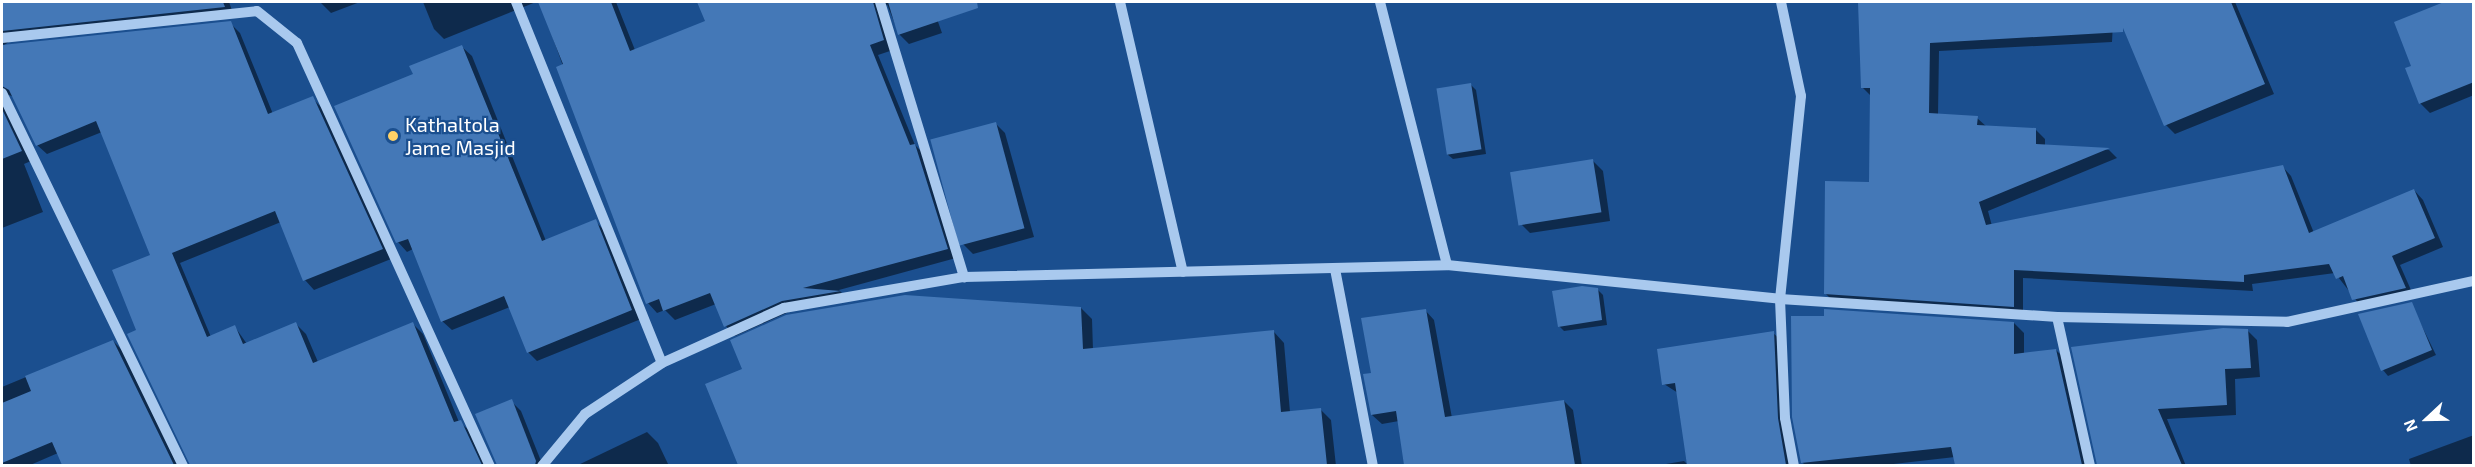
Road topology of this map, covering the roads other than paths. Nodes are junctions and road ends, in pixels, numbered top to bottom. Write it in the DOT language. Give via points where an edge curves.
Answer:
graph roads {
  1 [pos="516,2"];
  2 [pos="880,2"];
  3 [pos="1120,2"];
  4 [pos="1380,2"];
  5 [pos="1780,2"];
  6 [pos="2,38"];
  7 [pos="2,93"];
  8 [pos="1447,265"];
  9 [pos="1335,269"];
  10 [pos="1183,272"];
  11 [pos="964,277"];
  12 [pos="2474,281"];
  13 [pos="1780,299"];
  14 [pos="2056,317"];
  15 [pos="662,363"];
  16 [pos="183,465"];
  17 [pos="490,465"];
  18 [pos="542,465"];
  19 [pos="1373,465"];
  20 [pos="1794,465"];
  21 [pos="2090,465"];
  1 -- 15 [label="street"];
  2 -- 11 [label="street"];
  3 -- 10 [label="street"];
  4 -- 8 [label="street"];
  5 -- 13 [label="street" via="1801,96"];
  6 -- 17 [label="street" via="257,11 297,43"];
  7 -- 16 [label="street"];
  8 -- 9 [label="street"];
  8 -- 13 [label="street"];
  9 -- 10 [label="street"];
  9 -- 19 [label="street"];
  10 -- 11 [label="street"];
  11 -- 15 [label="street" via="784,308"];
  12 -- 14 [label="street" via="2288,322"];
  13 -- 14 [label="street"];
  13 -- 20 [label="street" via="1785,418"];
  14 -- 21 [label="street"];
  15 -- 18 [label="street" via="585,414"];
}
